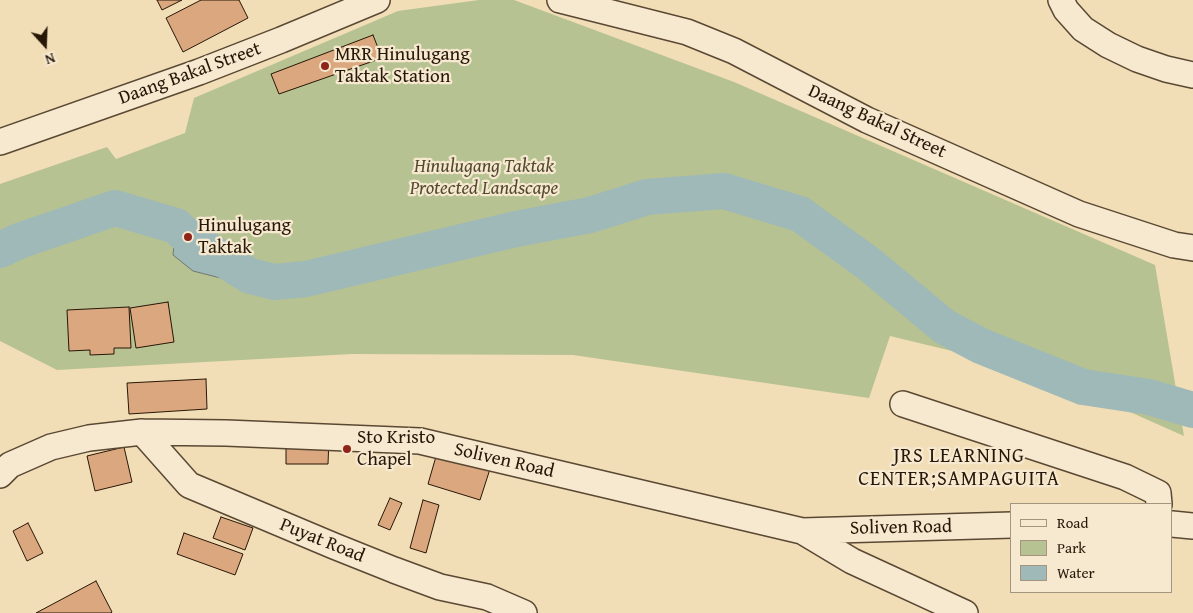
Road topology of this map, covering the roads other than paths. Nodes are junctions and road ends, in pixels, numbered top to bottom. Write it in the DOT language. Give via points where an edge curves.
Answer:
graph roads {
  1 [pos="377,0"];
  2 [pos="560,0"];
  3 [pos="1061,0"];
  4 [pos="1193,75"];
  5 [pos="0,142"];
  6 [pos="1193,248"];
  7 [pos="903,404"];
  8 [pos="142,432"];
  9 [pos="0,475"];
  10 [pos="1159,503"];
  11 [pos="1173,524"];
  12 [pos="1010,525"];
  13 [pos="1193,526"];
  14 [pos="802,531"];
  15 [pos="524,613"];
  16 [pos="965,613"];
  1 -- 5 [label="street, Daang Bakal Street" via="198,72"];
  2 -- 6 [label="street, Daang Bakal Street" via="687,32 734,51 867,120 1079,214 1174,245"];
  3 -- 4 [label="street" via="1083,29 1108,45 1166,70"];
  7 -- 10 [label="street" via="1125,477 1158,492"];
  8 -- 9 [label="street, Soliven Road" via="89,438 51,447 10,465"];
  8 -- 14 [label="street, Soliven Road" via="420,441"];
  8 -- 15 [label="street, Puyat Road" via="189,485 394,570 440,587 487,597"];
  11 -- 13 [label="street"];
  12 -- 14 [label="street, Soliven Road"];
  14 -- 16 [label="street" via="852,561"];
}
